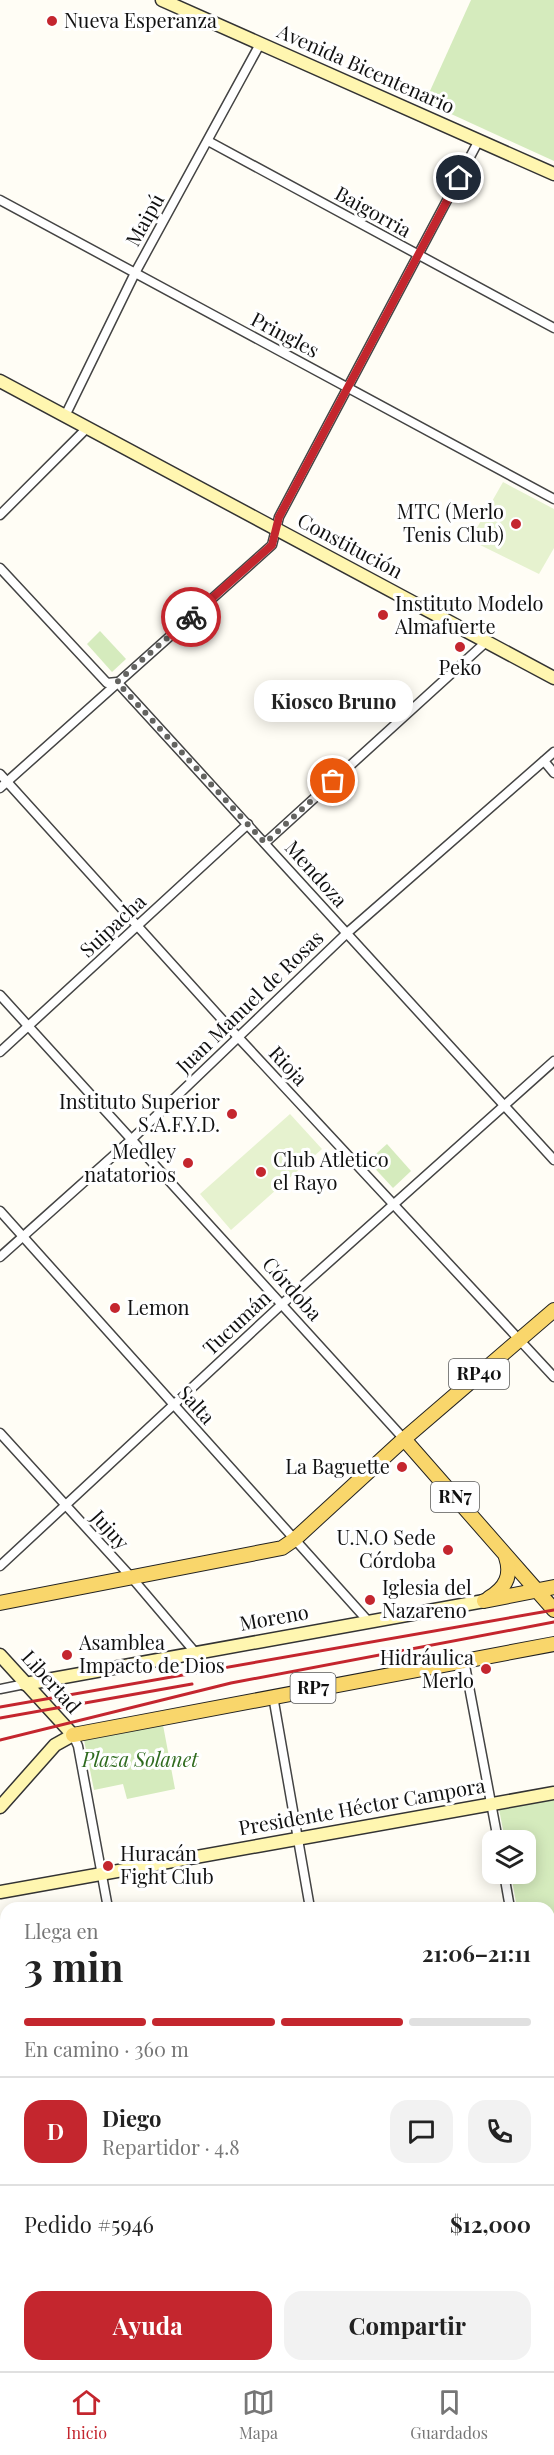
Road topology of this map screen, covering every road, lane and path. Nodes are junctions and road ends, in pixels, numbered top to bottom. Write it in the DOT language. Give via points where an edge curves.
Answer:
graph roads {
  1 [pos="162,0"];
  2 [pos="260,44"];
  3 [pos="479,140"];
  4 [pos="207,141"];
  5 [pos="554,174"];
  6 [pos="0,200"];
  7 [pos="417,255"];
  8 [pos="135,273"];
  9 [pos="554,328"];
  10 [pos="0,381"];
  11 [pos="346,386"];
  12 [pos="65,416"];
  13 [pos="88,427"];
  14 [pos="554,499"];
  15 [pos="0,515"];
  16 [pos="277,529"];
  17 [pos="0,568"];
  18 [pos="486,642"];
  19 [pos="554,678"];
  20 [pos="117,682"];
  21 [pos="554,752"];
  22 [pos="544,761"];
  23 [pos="554,772"];
  24 [pos="0,774"];
  25 [pos="3,784"];
  26 [pos="248,824"];
  27 [pos="265,843"];
  28 [pos="137,925"];
  29 [pos="347,933"];
  30 [pos="0,995"];
  31 [pos="28,1026"];
  32 [pos="237,1036"];
  33 [pos="0,1052"];
  34 [pos="554,1061"];
  35 [pos="506,1104"];
  36 [pos="132,1139"];
  37 [pos="554,1160"];
  38 [pos="393,1203"];
  39 [pos="0,1211"];
  40 [pos="24,1236"];
  41 [pos="0,1257"];
  42 [pos="280,1305"];
  43 [pos="554,1310"];
  44 [pos="520,1339"];
  45 [pos="554,1377"];
  46 [pos="174,1405"];
  47 [pos="0,1433"];
  48 [pos="404,1439"];
  49 [pos="65,1505"];
  50 [pos="295,1539"];
  51 [pos="505,1555"];
  52 [pos="0,1566"];
  53 [pos="132,1578"];
  54 [pos="554,1587"];
  55 [pos="536,1590"];
  56 [pos="484,1600"];
  57 [pos="0,1603"];
  58 [pos="554,1610"];
  59 [pos="368,1621"];
  60 [pos="554,1644"];
  61 [pos="194,1652"];
  62 [pos="0,1655"];
  63 [pos="464,1660"];
  64 [pos="25,1684"];
  65 [pos="0,1689"];
  66 [pos="273,1696"];
  67 [pos="73,1735"];
  68 [pos="554,1793"];
  69 [pos="491,1804"];
  70 [pos="0,1808"];
  71 [pos="496,1830"];
  72 [pos="297,1839"];
  73 [pos="102,1874"];
  74 [pos="506,1884"];
  75 [pos="0,1892"];
  76 [pos="107,1902"];
  77 [pos="309,1902"];
  78 [pos="509,1902"];
  1 -- 2 [label="street, Avenida Bicentenario"];
  2 -- 3 [label="street, Avenida Bicentenario"];
  2 -- 4 [label="street, Maipú"];
  3 -- 5 [label="street, Avenida Bicentenario"];
  3 -- 7 [label="street"];
  4 -- 7 [label="street, Baigorria"];
  4 -- 8 [label="street, Maipú"];
  6 -- 8 [label="street, Pringles"];
  7 -- 9 [label="street, Baigorria"];
  7 -- 11 [label="street"];
  8 -- 11 [label="street, Pringles"];
  8 -- 12 [label="street, Maipú"];
  10 -- 12 [label="street, Constitución"];
  11 -- 14 [label="street, Pringles"];
  11 -- 16 [label="street" via="279,517"];
  12 -- 13 [label="street, Constitución"];
  13 -- 15 [label="street"];
  13 -- 16 [label="street, Constitución"];
  16 -- 18 [label="street, Constitución"];
  16 -- 20 [label="street" via="272,545"];
  17 -- 20 [label="street, Mendoza" via="107,683"];
  18 -- 19 [label="street, Constitución"];
  18 -- 27 [label="street"];
  20 -- 25 [label="street"];
  20 -- 26 [label="street, Mendoza"];
  21 -- 22 [label="street, Juan Manuel de Rosas"];
  22 -- 23 [label="street"];
  22 -- 29 [label="street, Juan Manuel de Rosas"];
  24 -- 25 [label="street, Rioja"];
  25 -- 28 [label="street, Rioja"];
  26 -- 27 [label="street, Mendoza"];
  26 -- 28 [label="street, Suipacha"];
  27 -- 29 [label="street, Mendoza"];
  28 -- 31 [label="street, Suipacha"];
  28 -- 32 [label="street, Rioja"];
  29 -- 32 [label="street, Juan Manuel de Rosas"];
  29 -- 35 [label="street, Mendoza"];
  30 -- 31 [label="street, Córdoba"];
  31 -- 33 [label="street, Suipacha"];
  31 -- 36 [label="street, Córdoba"];
  32 -- 36 [label="street, Juan Manuel de Rosas"];
  32 -- 38 [label="street, Rioja"];
  34 -- 35 [label="street, Tucumán"];
  35 -- 37 [label="street, Mendoza"];
  35 -- 38 [label="street, Tucumán"];
  36 -- 40 [label="street, Juan Manuel de Rosas"];
  36 -- 42 [label="street, Córdoba"];
  38 -- 42 [label="street, Tucumán"];
  38 -- 44 [label="street, Rioja"];
  39 -- 40 [label="street, Salta"];
  40 -- 41 [label="street, Juan Manuel de Rosas"];
  40 -- 46 [label="street, Salta"];
  42 -- 46 [label="street, Tucumán"];
  42 -- 48 [label="street, Córdoba"];
  43 -- 44 [label="main road, RP40"];
  44 -- 45 [label="street, Rioja"];
  44 -- 48 [label="main road, RP40"];
  46 -- 49 [label="street, Tucumán"];
  46 -- 50 [label="street, Salta"];
  47 -- 49 [label="street, Jujuy"];
  48 -- 50 [label="main road"];
  48 -- 51 [label="main road, Córdoba / RN7"];
  49 -- 52 [label="street, Tucumán"];
  49 -- 53 [label="street, Jujuy"];
  50 -- 53 [label="main road" via="272,1551"];
  50 -- 59 [label="street, Salta"];
  51 -- 55 [label="main road, Córdoba / RN7"];
  51 -- 56 [label="main road" via="510,1567 507,1581"];
  53 -- 57 [label="main road"];
  53 -- 61 [label="street, Jujuy"];
  54 -- 55 [label="main road, Moreno"];
  55 -- 56 [label="main road, Moreno"];
  55 -- 58 [label="main road, Córdoba / RN7"];
  56 -- 59 [label="street, Moreno"];
  59 -- 61 [label="street, Moreno"];
  60 -- 63 [label="main road, RP7"];
  61 -- 64 [label="street, Moreno"];
  62 -- 64 [label="street, Libertad"];
  63 -- 66 [label="main road, RP7"];
  63 -- 69 [label="street"];
  64 -- 65 [label="street, Moreno"];
  64 -- 67 [label="street, Libertad"];
  66 -- 67 [label="main road, RP7"];
  66 -- 72 [label="street"];
  67 -- 70 [label="street" via="55,1745"];
  67 -- 73 [label="street"];
  68 -- 69 [label="street, Presidente Héctor Campora"];
  69 -- 71 [label="street"];
  69 -- 72 [label="street, Presidente Héctor Campora"];
  72 -- 73 [label="street, Presidente Héctor Campora"];
  72 -- 77 [label="street"];
  73 -- 75 [label="street, Presidente Héctor Campora"];
  73 -- 76 [label="street"];
  74 -- 78 [label="street"];
}
